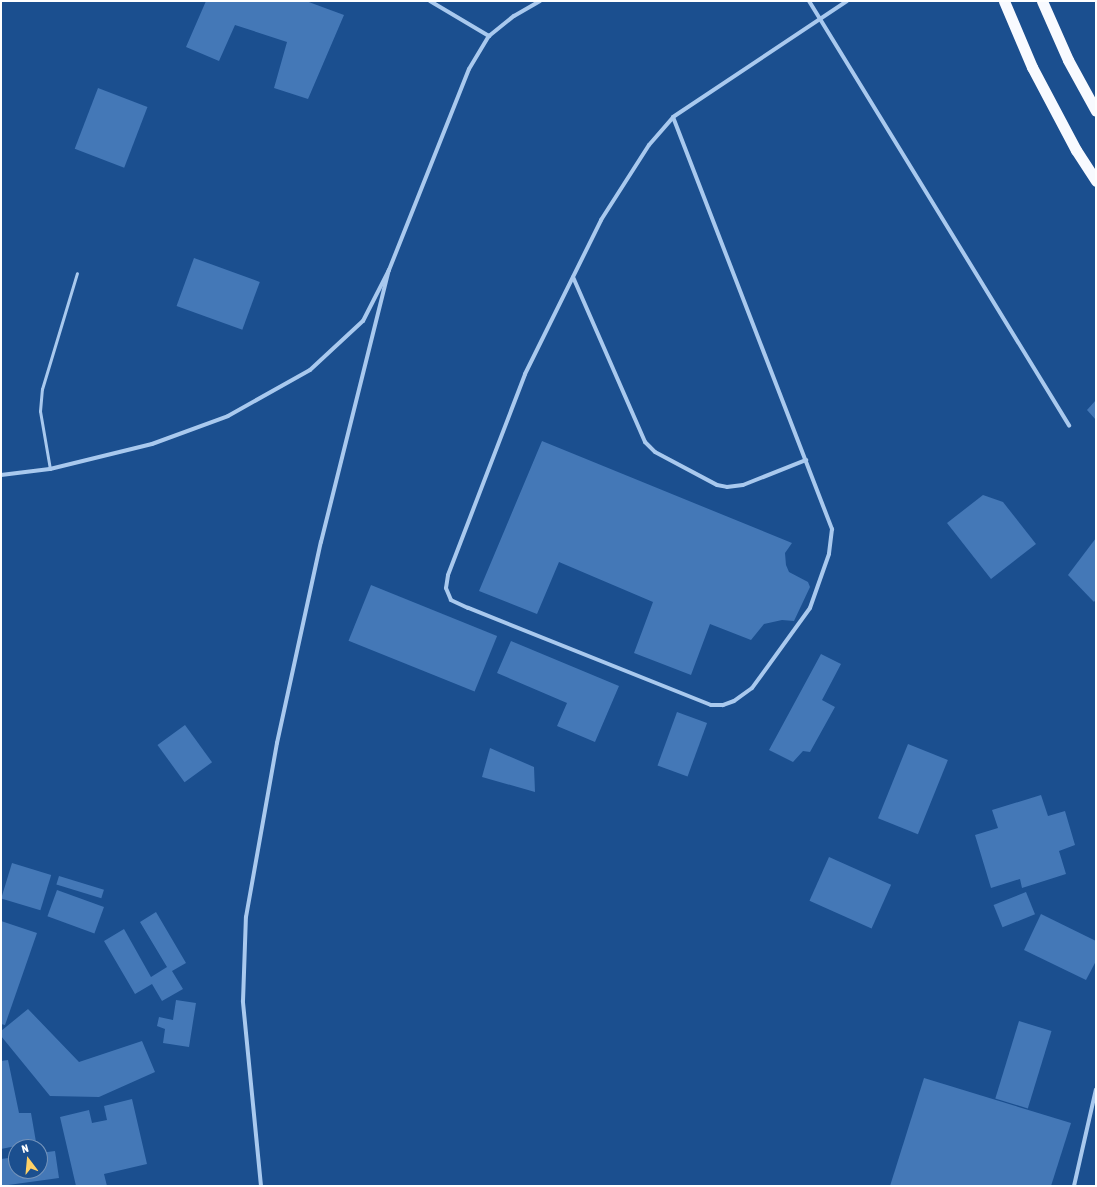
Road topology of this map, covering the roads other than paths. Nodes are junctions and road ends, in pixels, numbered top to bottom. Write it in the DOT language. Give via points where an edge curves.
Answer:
graph roads {
  1 [pos="430,1"];
  2 [pos="540,1"];
  3 [pos="809,1"];
  4 [pos="847,1"];
  5 [pos="1004,1"];
  6 [pos="1042,1"];
  7 [pos="820,20"];
  8 [pos="489,36"];
  9 [pos="1096,112"];
  10 [pos="673,117"];
  11 [pos="1096,181"];
  12 [pos="389,270"];
  13 [pos="77,273"];
  14 [pos="573,277"];
  15 [pos="1070,426"];
  16 [pos="806,460"];
  17 [pos="50,469"];
  18 [pos="1,475"];
  19 [pos="1096,1089"];
  20 [pos="261,1186"];
  21 [pos="1074,1186"];
  1 -- 8 [label="street"];
  2 -- 8 [label="street" via="514,16"];
  3 -- 7 [label="street"];
  4 -- 7 [label="street"];
  5 -- 11 [label="highway" via="1032,67 1076,150"];
  6 -- 9 [label="highway" via="1068,60"];
  7 -- 10 [label="street" via="713,88"];
  7 -- 15 [label="street"];
  8 -- 12 [label="street" via="469,69"];
  10 -- 14 [label="street" via="649,145 601,220"];
  10 -- 16 [label="street"];
  12 -- 17 [label="street" via="362,321 310,370 228,416 152,444"];
  12 -- 20 [label="street" via="320,542 277,744 246,917 243,1001"];
  13 -- 17 [label="lane" via="42,389 40,411"];
  14 -- 16 [label="street" via="646,442 655,452 717,485 727,486 743,485"];
  14 -- 16 [label="street" via="525,374 448,574 446,588 452,600 711,705 723,705 734,701 752,688 810,608 829,554 832,529"];
  17 -- 18 [label="street"];
  19 -- 21 [label="street"];
}
